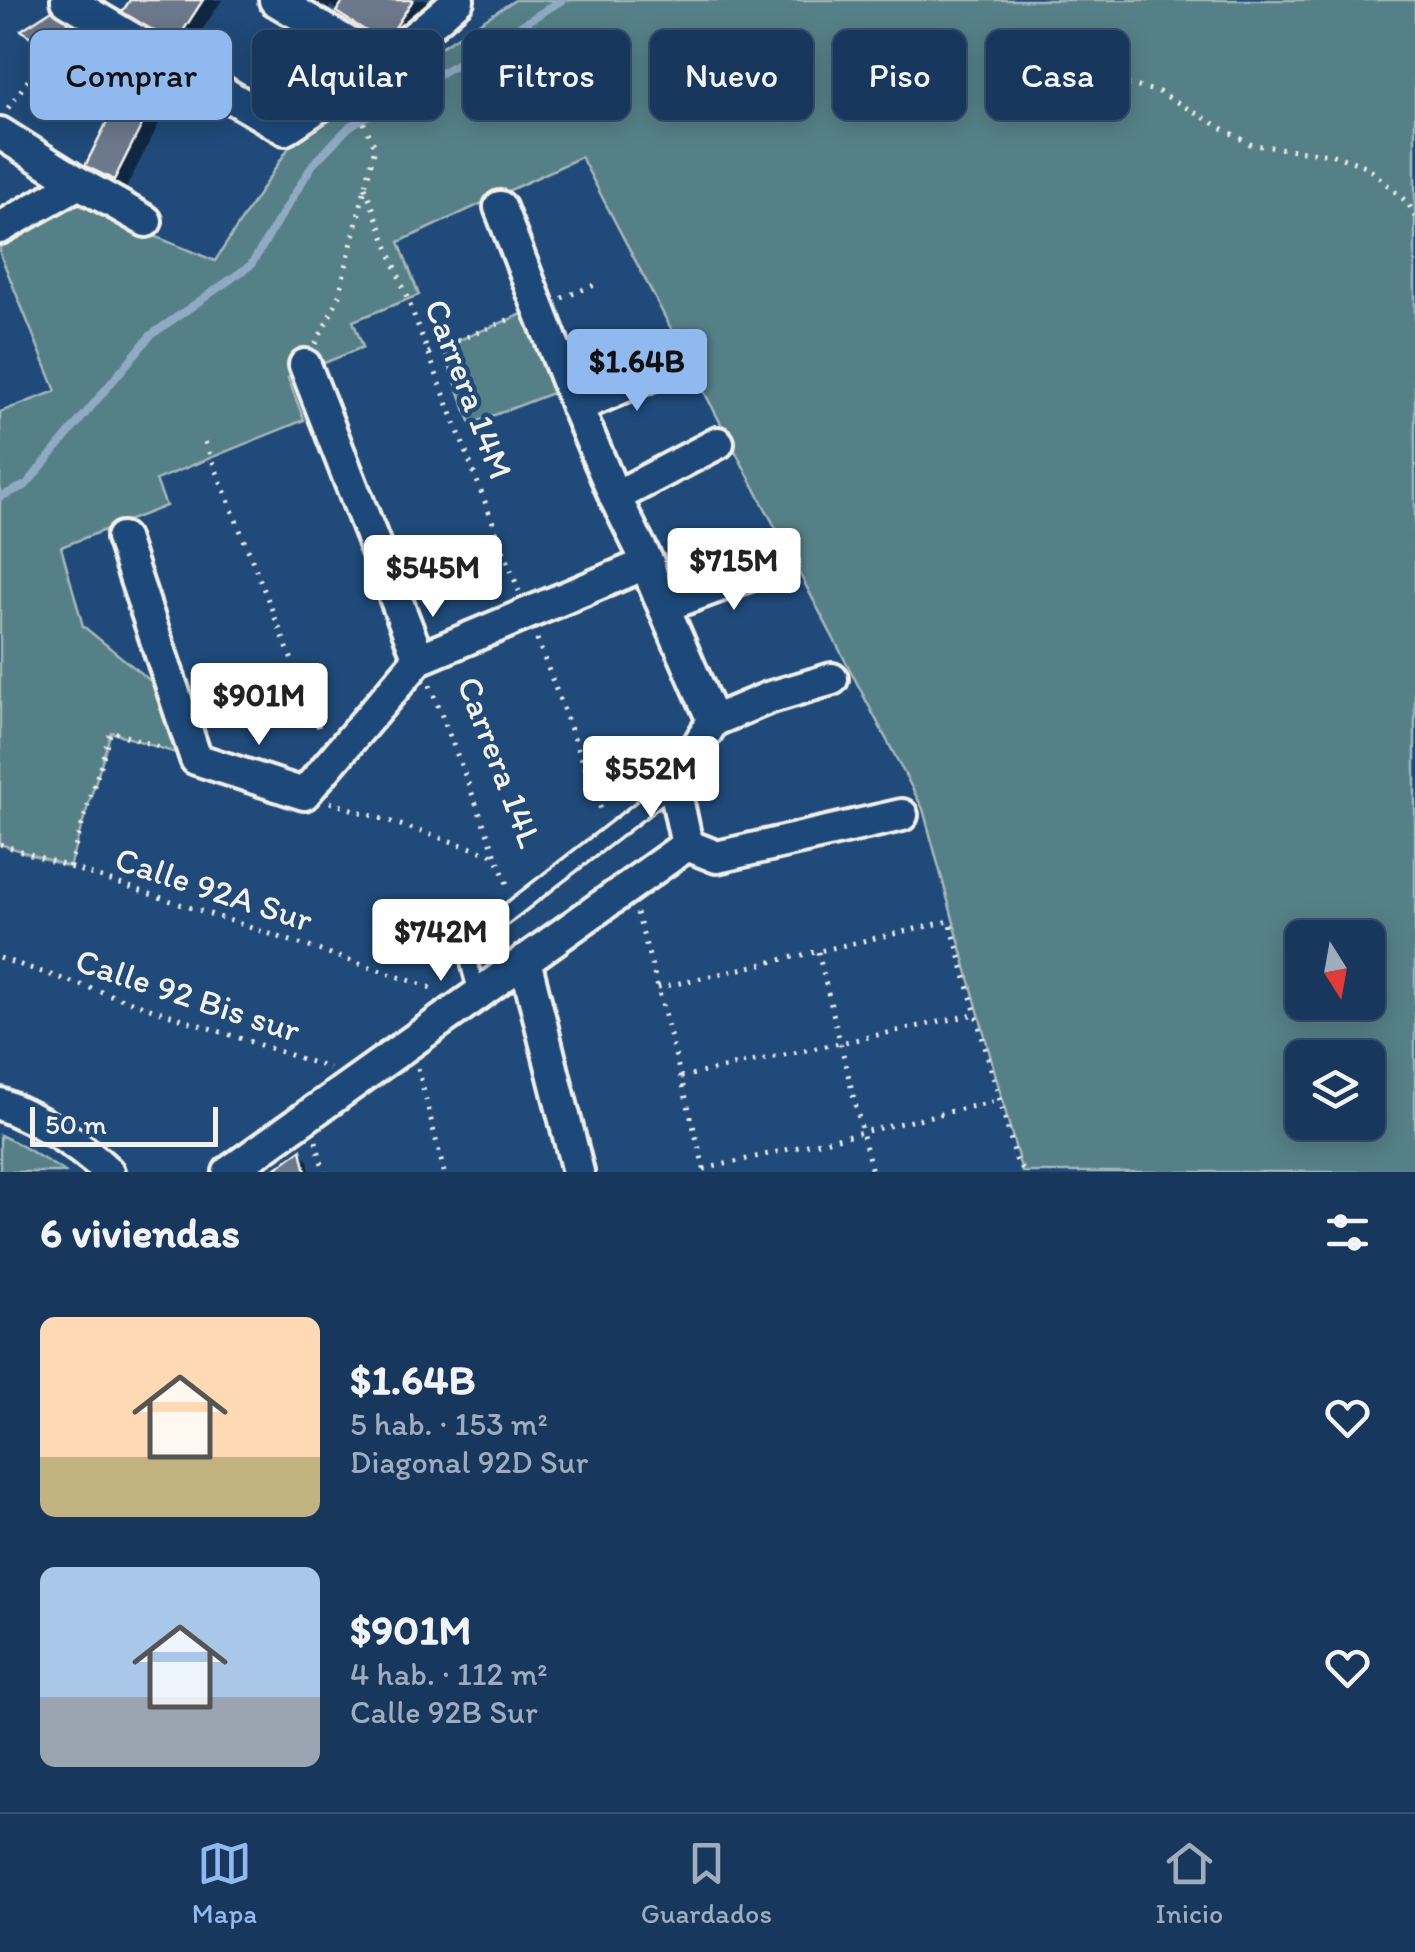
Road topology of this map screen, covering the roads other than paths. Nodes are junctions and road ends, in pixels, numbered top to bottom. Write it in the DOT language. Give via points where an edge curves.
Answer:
graph roads {
  1 [pos="275,0"];
  2 [pos="458,0"];
  3 [pos="89,5"];
  4 [pos="326,30"];
  5 [pos="425,30"];
  6 [pos="252,109"];
  7 [pos="269,120"];
  8 [pos="299,120"];
  9 [pos="0,133"];
  10 [pos="79,184"];
  11 [pos="500,207"];
  12 [pos="146,221"];
  13 [pos="0,228"];
  14 [pos="674,365"];
  15 [pos="305,366"];
  16 [pos="576,407"];
  17 [pos="718,443"];
  18 [pos="615,497"];
  19 [pos="122,538"];
  20 [pos="648,563"];
  21 [pos="782,563"];
  22 [pos="665,606"];
  23 [pos="420,659"];
  24 [pos="832,679"];
  25 [pos="712,721"];
  26 [pos="674,784"];
  27 [pos="902,816"];
  28 [pos="687,844"];
  29 [pos="525,960"];
  30 [pos="473,997"];
  31 [pos="0,1104"];
  32 [pos="108,1172"];
  33 [pos="229,1172"];
  34 [pos="578,1172"];
  1 -- 4 [label="street"];
  2 -- 5 [label="street"];
  3 -- 6 [label="street"];
  7 -- 8 [label="street" via="285,130"];
  9 -- 10 [label="street"];
  10 -- 12 [label="street"];
  10 -- 13 [label="street"];
  11 -- 16 [label="street"];
  14 -- 16 [label="street"];
  15 -- 23 [label="street, Carrera 14L"];
  16 -- 18 [label="street"];
  17 -- 18 [label="street"];
  18 -- 20 [label="street"];
  19 -- 23 [label="street" via="196,759 304,794"];
  20 -- 22 [label="street"];
  20 -- 23 [label="street"];
  21 -- 22 [label="street"];
  22 -- 25 [label="street"];
  24 -- 25 [label="street"];
  25 -- 26 [label="street"];
  26 -- 28 [label="street"];
  26 -- 30 [label="lane" via="473,940"];
  27 -- 28 [label="street" via="717,858"];
  28 -- 29 [label="street"];
  29 -- 30 [label="street"];
  29 -- 34 [label="street"];
  30 -- 33 [label="street"];
  31 -- 32 [label="street" via="48,1126"];
}
